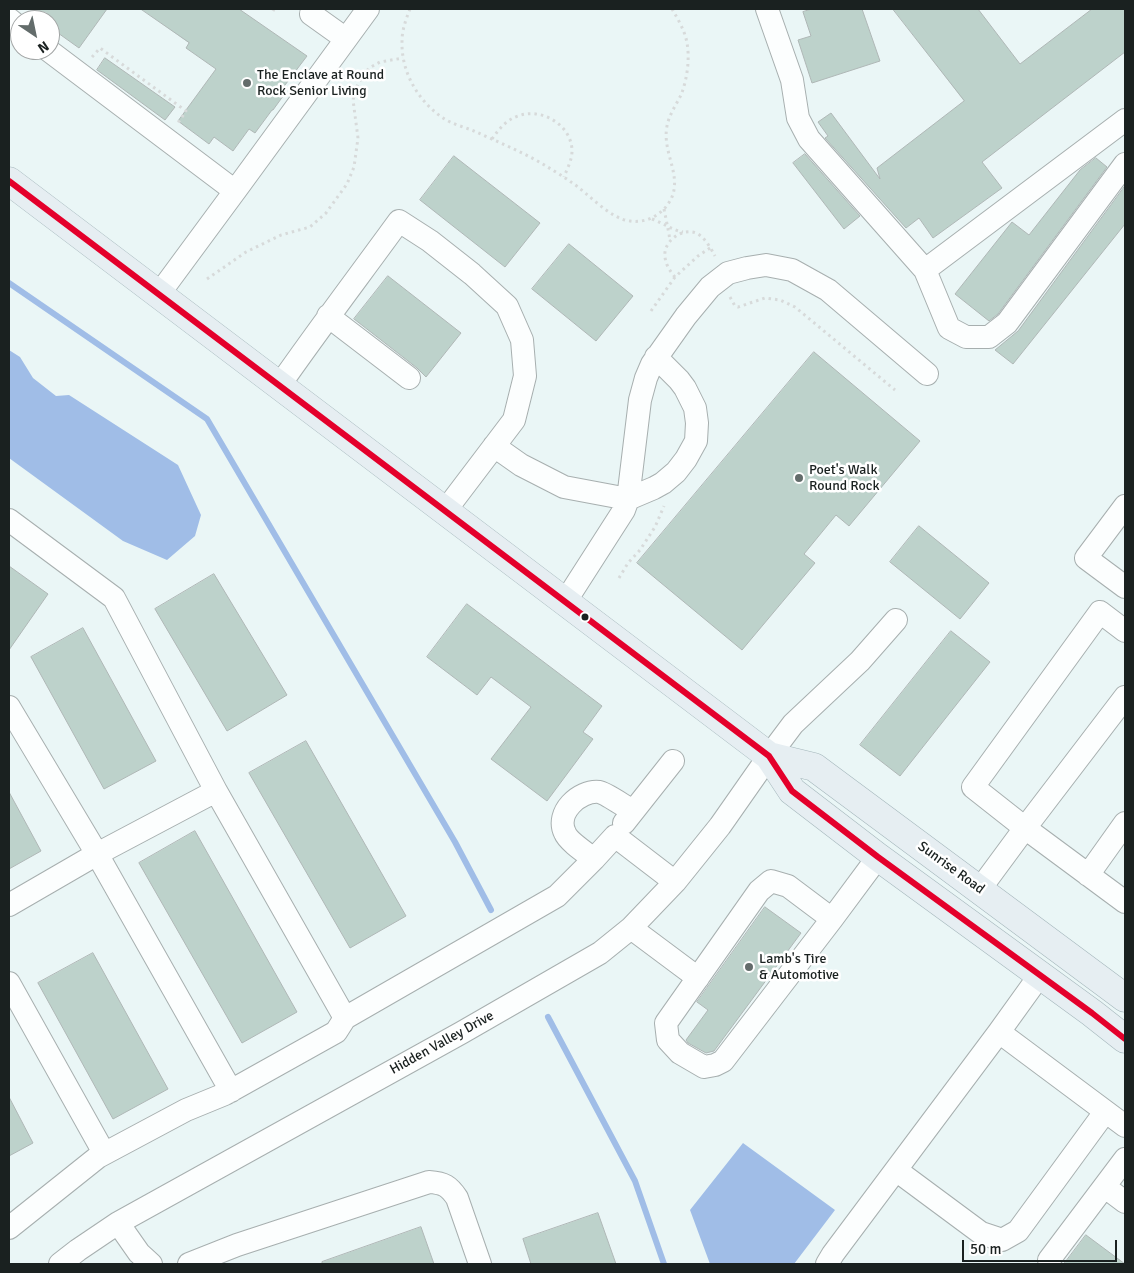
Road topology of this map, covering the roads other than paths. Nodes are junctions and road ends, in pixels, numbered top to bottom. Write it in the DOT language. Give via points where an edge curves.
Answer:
graph roads {
  1 [pos="368,9"];
  2 [pos="767,9"];
  3 [pos="311,14"];
  4 [pos="346,39"];
  5 [pos="60,59"];
  6 [pos="1125,120"];
  7 [pos="1125,164"];
  8 [pos="9,181"];
  9 [pos="235,191"];
  10 [pos="925,270"];
  11 [pos="159,294"];
  12 [pos="328,316"];
  13 [pos="656,358"];
  14 [pos="927,374"];
  15 [pos="409,378"];
  16 [pos="279,386"];
  17 [pos="494,446"];
  18 [pos="628,499"];
  19 [pos="1125,506"];
  20 [pos="445,511"];
  21 [pos="9,520"];
  22 [pos="1125,587"];
  23 [pos="565,602"];
  24 [pos="896,620"];
  25 [pos="1121,620"];
  26 [pos="1125,697"];
  27 [pos="9,707"];
  28 [pos="769,756"];
  29 [pos="673,761"];
  30 [pos="216,791"];
  31 [pos="633,812"];
  32 [pos="1125,823"];
  33 [pos="1025,828"];
  34 [pos="615,836"];
  35 [pos="96,854"];
  36 [pos="878,856"];
  37 [pos="594,859"];
  38 [pos="1088,875"];
  39 [pos="674,882"];
  40 [pos="980,889"];
  41 [pos="1125,902"];
  42 [pos="9,905"];
  43 [pos="832,919"];
  44 [pos="631,928"];
  45 [pos="1040,975"];
  46 [pos="698,978"];
  47 [pos="9,983"];
  48 [pos="1125,998"];
  49 [pos="344,1018"];
  50 [pos="999,1032"];
  51 [pos="1125,1039"];
  52 [pos="231,1090"];
  53 [pos="1105,1112"];
  54 [pos="1125,1126"];
  55 [pos="104,1153"];
  56 [pos="1125,1159"];
  57 [pos="896,1170"];
  58 [pos="1105,1186"];
  59 [pos="1125,1202"];
  60 [pos="118,1223"];
  61 [pos="9,1228"];
  62 [pos="1049,1260"];
  63 [pos="835,1261"];
  64 [pos="60,1264"];
  65 [pos="151,1264"];
  66 [pos="189,1264"];
  67 [pos="480,1264"];
  1 -- 4 [label="street"];
  2 -- 10 [label="street" via="792,80 798,118 809,139"];
  3 -- 4 [label="street"];
  4 -- 9 [label="street"];
  5 -- 9 [label="street"];
  6 -- 10 [label="street"];
  7 -- 10 [label="street" via="1007,323 989,337 966,337 949,328"];
  8 -- 11 [label="main road, Sunrise Road"];
  9 -- 11 [label="street"];
  11 -- 16 [label="main road, Sunrise Road"];
  12 -- 15 [label="street"];
  12 -- 16 [label="street"];
  12 -- 17 [label="street" via="399,221 430,241 507,306 522,340 525,376 514,420"];
  13 -- 14 [label="street" via="710,287 728,273 766,265 792,270 828,290"];
  13 -- 18 [label="street" via="640,400"];
  13 -- 18 [label="street" via="679,380 695,408 696,441 676,472 663,483"];
  16 -- 20 [label="main road, Sunrise Road"];
  17 -- 18 [label="street" via="521,465 564,487"];
  17 -- 20 [label="street"];
  18 -- 23 [label="street"];
  19 -- 22 [label="street" via="1086,558"];
  20 -- 23 [label="main road, Sunrise Road"];
  21 -- 30 [label="street" via="114,598"];
  23 -- 28 [label="main road, Sunrise Road"];
  24 -- 28 [label="street, Hidden Valley Drive" via="860,661 794,724"];
  25 -- 33 [label="street" via="1100,612 973,787"];
  26 -- 33 [label="street"];
  27 -- 35 [label="street"];
  28 -- 36 [label="main road, Sunrise Road" via="792,791"];
  28 -- 39 [label="street, Hidden Valley Drive" via="720,826"];
  28 -- 40 [label="main road, Sunrise Road" via="814,767"];
  29 -- 31 [label="street"];
  30 -- 35 [label="street"];
  30 -- 49 [label="street"];
  31 -- 34 [label="street"];
  31 -- 37 [label="street" via="601,792 589,792 570,805 563,821 565,834"];
  32 -- 38 [label="street"];
  33 -- 38 [label="street"];
  33 -- 40 [label="street"];
  34 -- 37 [label="street"];
  34 -- 39 [label="street"];
  35 -- 42 [label="street"];
  35 -- 52 [label="street"];
  36 -- 43 [label="street"];
  36 -- 45 [label="main road, Sunrise Road"];
  37 -- 49 [label="street" via="557,896"];
  38 -- 41 [label="street"];
  39 -- 44 [label="street, Hidden Valley Drive"];
  40 -- 48 [label="main road, Sunrise Road"];
  43 -- 46 [label="street" via="788,886 771,881 759,890"];
  43 -- 46 [label="street" via="723,1061 715,1065 704,1066 680,1053 668,1040 666,1023"];
  44 -- 46 [label="street"];
  44 -- 60 [label="street, Hidden Valley Drive" via="600,953"];
  45 -- 50 [label="street"];
  45 -- 51 [label="main road, Sunrise Road"];
  47 -- 55 [label="street"];
  49 -- 52 [label="street" via="336,1032"];
  50 -- 53 [label="street"];
  50 -- 57 [label="street"];
  52 -- 55 [label="street"];
  53 -- 54 [label="street"];
  53 -- 57 [label="street" via="1018,1231 1002,1240 981,1233"];
  55 -- 61 [label="street"];
  56 -- 58 [label="street"];
  57 -- 63 [label="street"];
  58 -- 59 [label="street"];
  58 -- 62 [label="street"];
  60 -- 64 [label="street, Hidden Valley Drive"];
  60 -- 65 [label="street"];
  66 -- 67 [label="street" via="429,1182 446,1185 457,1198"];
}
